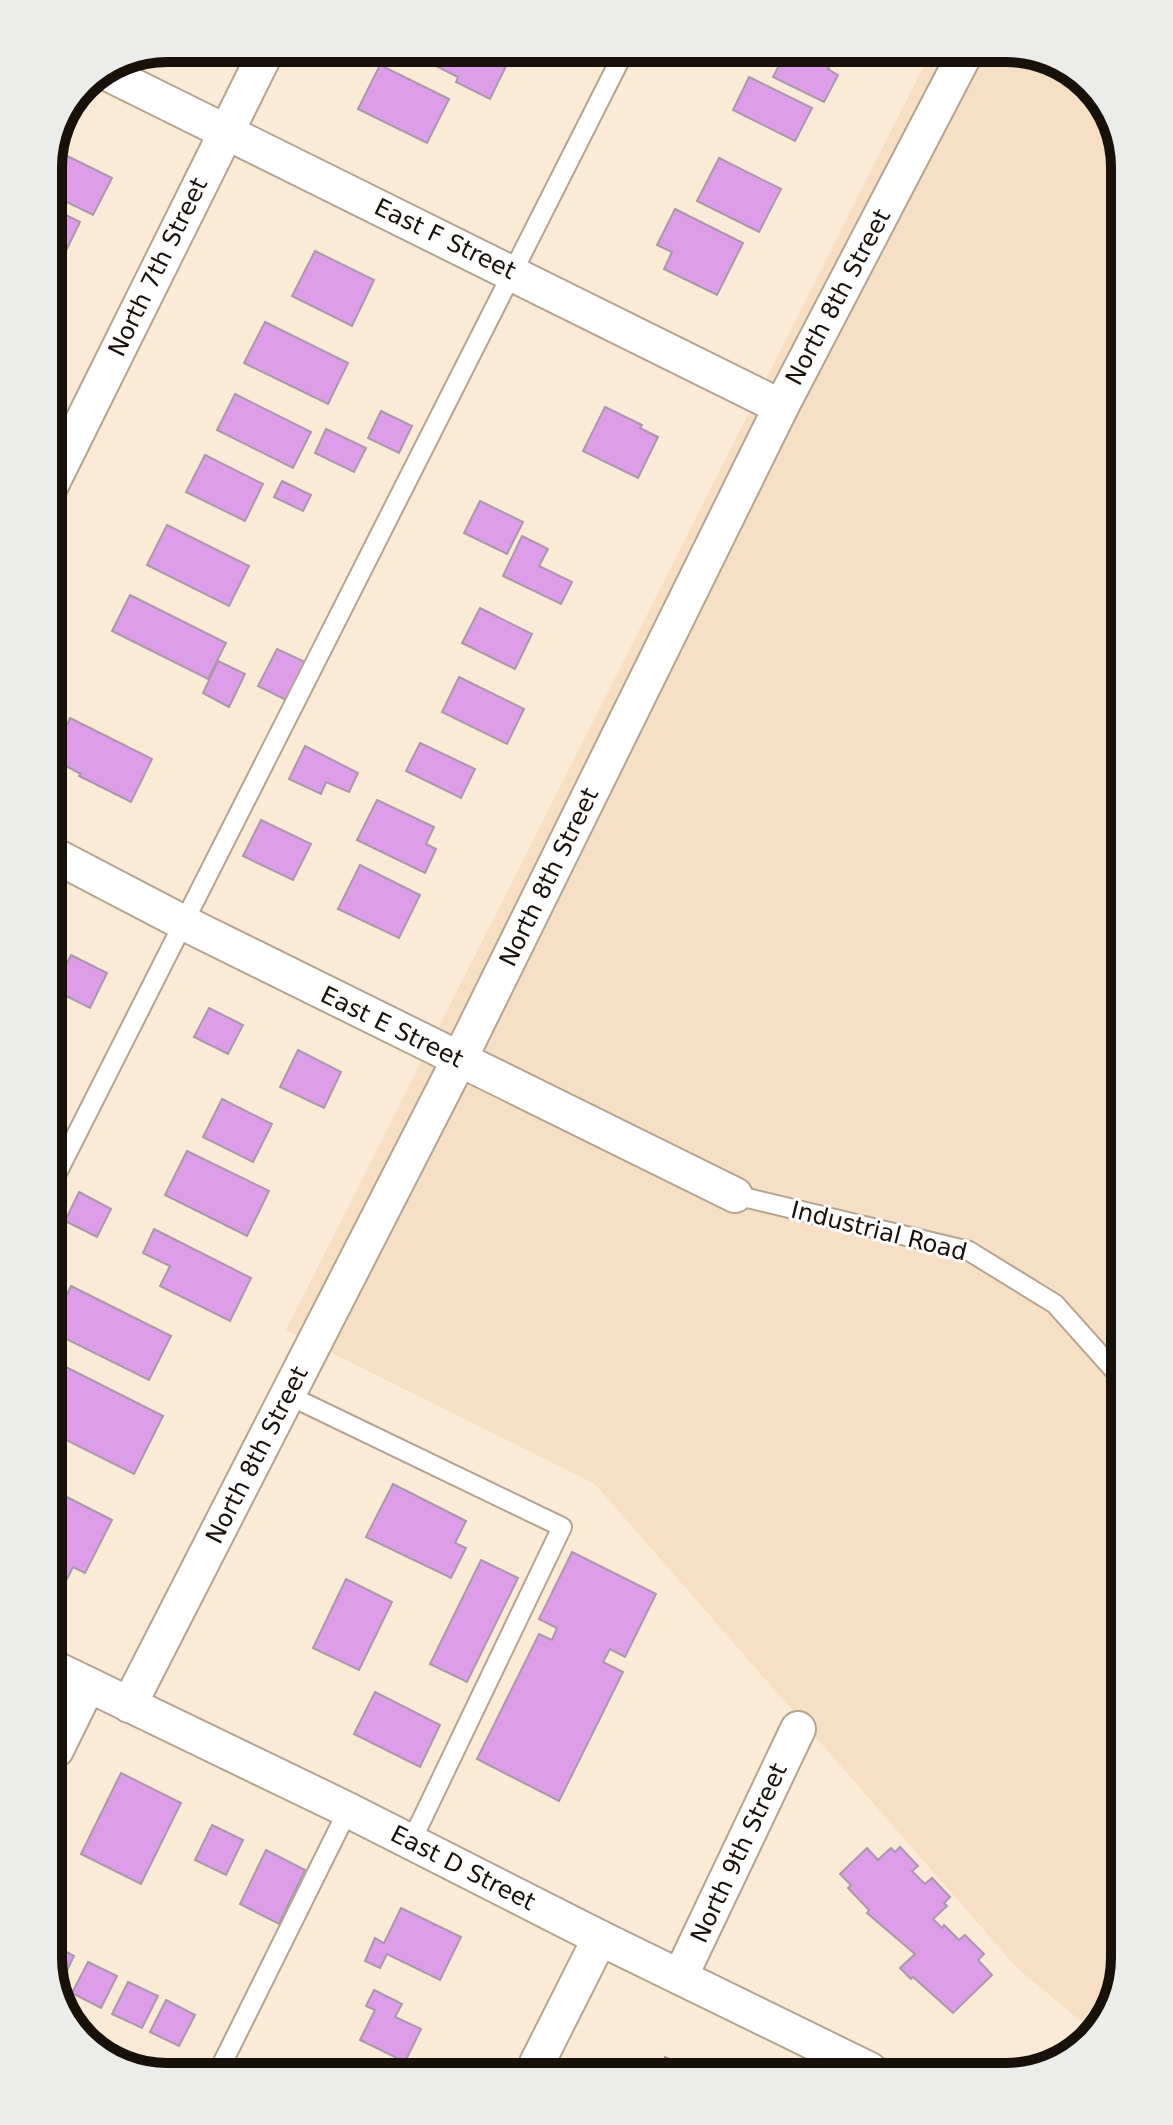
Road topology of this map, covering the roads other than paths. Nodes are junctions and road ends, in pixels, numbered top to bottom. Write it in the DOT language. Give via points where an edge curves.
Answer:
graph roads {
  1 [pos="261,62"];
  2 [pos="619,62"];
  3 [pos="961,62"];
  4 [pos="115,77"];
  5 [pos="225,131"];
  6 [pos="512,272"];
  7 [pos="781,407"];
  8 [pos="62,463"];
  9 [pos="62,859"];
  10 [pos="182,922"];
  11 [pos="459,1060"];
  12 [pos="62,1163"];
  13 [pos="735,1195"];
  14 [pos="1111,1367"];
  15 [pos="288,1395"];
  16 [pos="62,1672"];
  17 [pos="88,1685"];
  18 [pos="129,1705"];
  19 [pos="798,1729"];
  20 [pos="62,1738"];
  21 [pos="348,1810"];
  22 [pos="411,1842"];
  23 [pos="600,1938"];
  24 [pos="680,1977"];
  25 [pos="222,2063"];
  26 [pos="537,2063"];
  27 [pos="856,2063"];
  1 -- 5 [label="street, North 7th Street"];
  2 -- 6 [label="lane"];
  3 -- 7 [label="street, North 8th Street"];
  4 -- 5 [label="street, East F Street"];
  5 -- 6 [label="street, East F Street"];
  5 -- 8 [label="street, North 7th Street"];
  6 -- 7 [label="street, East F Street"];
  6 -- 10 [label="lane"];
  7 -- 11 [label="street, North 8th Street"];
  9 -- 10 [label="street, East E Street"];
  10 -- 11 [label="street, East E Street"];
  10 -- 12 [label="lane"];
  11 -- 13 [label="street, East E Street"];
  11 -- 15 [label="street, North 8th Street"];
  13 -- 14 [label="lane, Industrial Road" via="969,1251 1055,1304"];
  15 -- 18 [label="street, North 8th Street"];
  15 -- 22 [label="lane" via="562,1527"];
  16 -- 17 [label="street, East D Street"];
  17 -- 18 [label="street, East D Street"];
  17 -- 20 [label="street"];
  18 -- 21 [label="street, East D Street"];
  19 -- 24 [label="street, North 9th Street"];
  21 -- 22 [label="street, East D Street"];
  21 -- 25 [label="lane"];
  22 -- 23 [label="street, East D Street"];
  23 -- 24 [label="street, East D Street"];
  23 -- 26 [label="street"];
  24 -- 27 [label="street, East D Street"];
}
